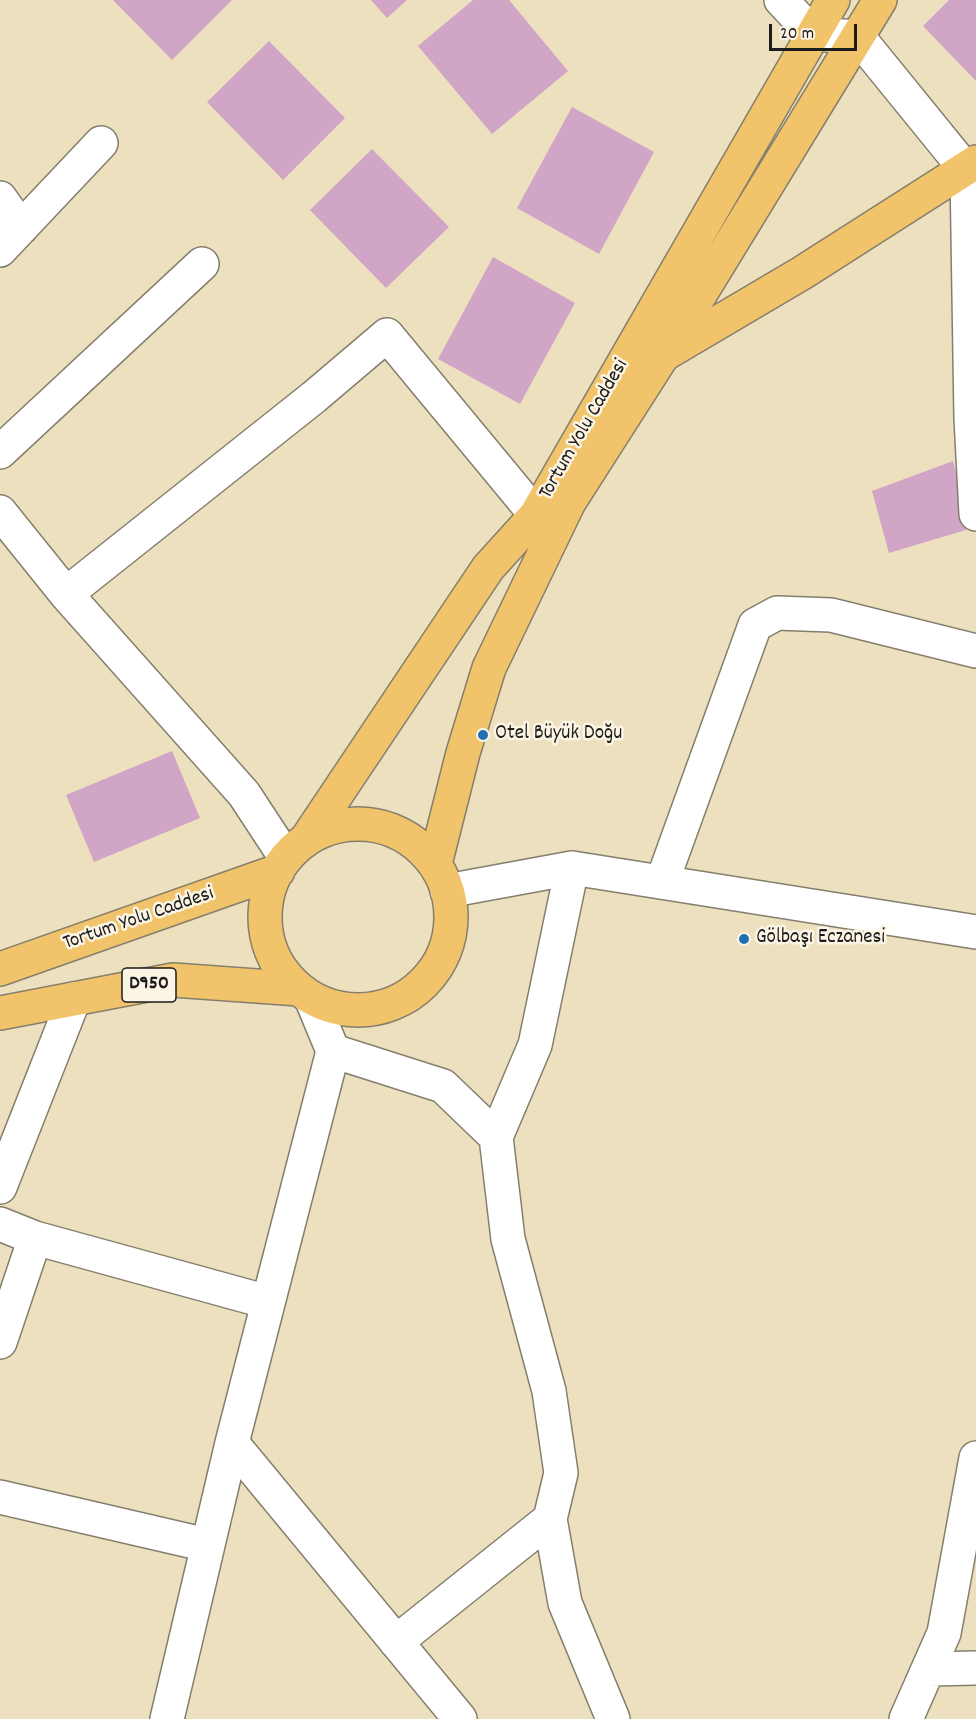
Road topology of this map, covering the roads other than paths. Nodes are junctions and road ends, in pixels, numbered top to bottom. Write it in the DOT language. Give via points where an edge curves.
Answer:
graph roads {
  1 [pos="781,0"];
  2 [pos="833,0"];
  3 [pos="880,0"];
  4 [pos="813,34"];
  5 [pos="858,38"];
  6 [pos="101,143"];
  7 [pos="972,166"];
  8 [pos="0,198"];
  9 [pos="10,239"];
  10 [pos="202,264"];
  11 [pos="663,355"];
  12 [pos="0,453"];
  13 [pos="0,512"];
  14 [pos="976,514"];
  15 [pos="536,515"];
  16 [pos="66,594"];
  17 [pos="976,651"];
  18 [pos="290,856"];
  19 [pos="572,868"];
  20 [pos="441,877"];
  21 [pos="662,882"];
  22 [pos="976,932"];
  23 [pos="0,969"];
  24 [pos="305,993"];
  25 [pos="74,999"];
  26 [pos="0,1013"];
  27 [pos="333,1051"];
  28 [pos="496,1137"];
  29 [pos="0,1187"];
  30 [pos="0,1224"];
  31 [pos="35,1238"];
  32 [pos="268,1302"];
  33 [pos="0,1342"];
  34 [pos="232,1443"];
  35 [pos="976,1458"];
  36 [pos="0,1497"];
  37 [pos="550,1519"];
  38 [pos="207,1545"];
  39 [pos="396,1642"];
  40 [pos="976,1668"];
  41 [pos="929,1669"];
  42 [pos="167,1719"];
  43 [pos="460,1719"];
  44 [pos="613,1719"];
  45 [pos="906,1719"];
  1 -- 4 [label="street"];
  2 -- 4 [label="main road, Tortum Yolu Caddesi"];
  3 -- 5 [label="main road, Tortum Yolu Caddesi"];
  4 -- 5 [label="street"];
  4 -- 15 [label="main road, Tortum Yolu Caddesi"];
  5 -- 7 [label="street"];
  5 -- 11 [label="main road, Tortum Yolu Caddesi"];
  6 -- 9 [label="street"];
  7 -- 11 [label="main road"];
  7 -- 14 [label="street" via="971,417"];
  8 -- 9 [label="street"];
  10 -- 12 [label="street"];
  11 -- 20 [label="main road, Tortum Yolu Caddesi" via="569,502 489,668 463,753"];
  13 -- 16 [label="street"];
  15 -- 16 [label="street" via="387,335"];
  15 -- 18 [label="main road, Tortum Yolu Caddesi" via="488,568"];
  16 -- 18 [label="street" via="244,794"];
  17 -- 21 [label="street" via="831,615 777,613 755,625"];
  18 -- 20 [label="main road, Tortum Yolu Caddesi" via="332,827 361,824 389,829 415,843"];
  18 -- 23 [label="main road, Tortum Yolu Caddesi"];
  18 -- 24 [label="main road, Tortum Yolu Caddesi" via="272,881 266,907 266,934 274,959"];
  19 -- 20 [label="street"];
  19 -- 21 [label="street"];
  19 -- 28 [label="street" via="535,1045"];
  20 -- 24 [label="main road, Tortum Yolu Caddesi" via="452,919 446,948 433,974 412,994 388,1006 362,1011 335,1008"];
  21 -- 22 [label="street"];
  24 -- 25 [label="main road, Tortum Yolu Caddesi / D950" via="172,980"];
  24 -- 27 [label="street"];
  25 -- 26 [label="main road, Tortum Yolu Caddesi / D950"];
  25 -- 29 [label="street"];
  27 -- 28 [label="street" via="443,1086"];
  27 -- 32 [label="street"];
  28 -- 37 [label="street" via="508,1239 549,1391 561,1473"];
  30 -- 31 [label="street"];
  31 -- 32 [label="street"];
  31 -- 33 [label="street"];
  32 -- 34 [label="street"];
  34 -- 38 [label="street"];
  34 -- 39 [label="street"];
  35 -- 41 [label="street" via="944,1634"];
  36 -- 38 [label="street"];
  37 -- 39 [label="street"];
  37 -- 44 [label="street" via="565,1603"];
  38 -- 42 [label="street"];
  39 -- 43 [label="street"];
  40 -- 41 [label="street"];
  41 -- 45 [label="street"];
}
